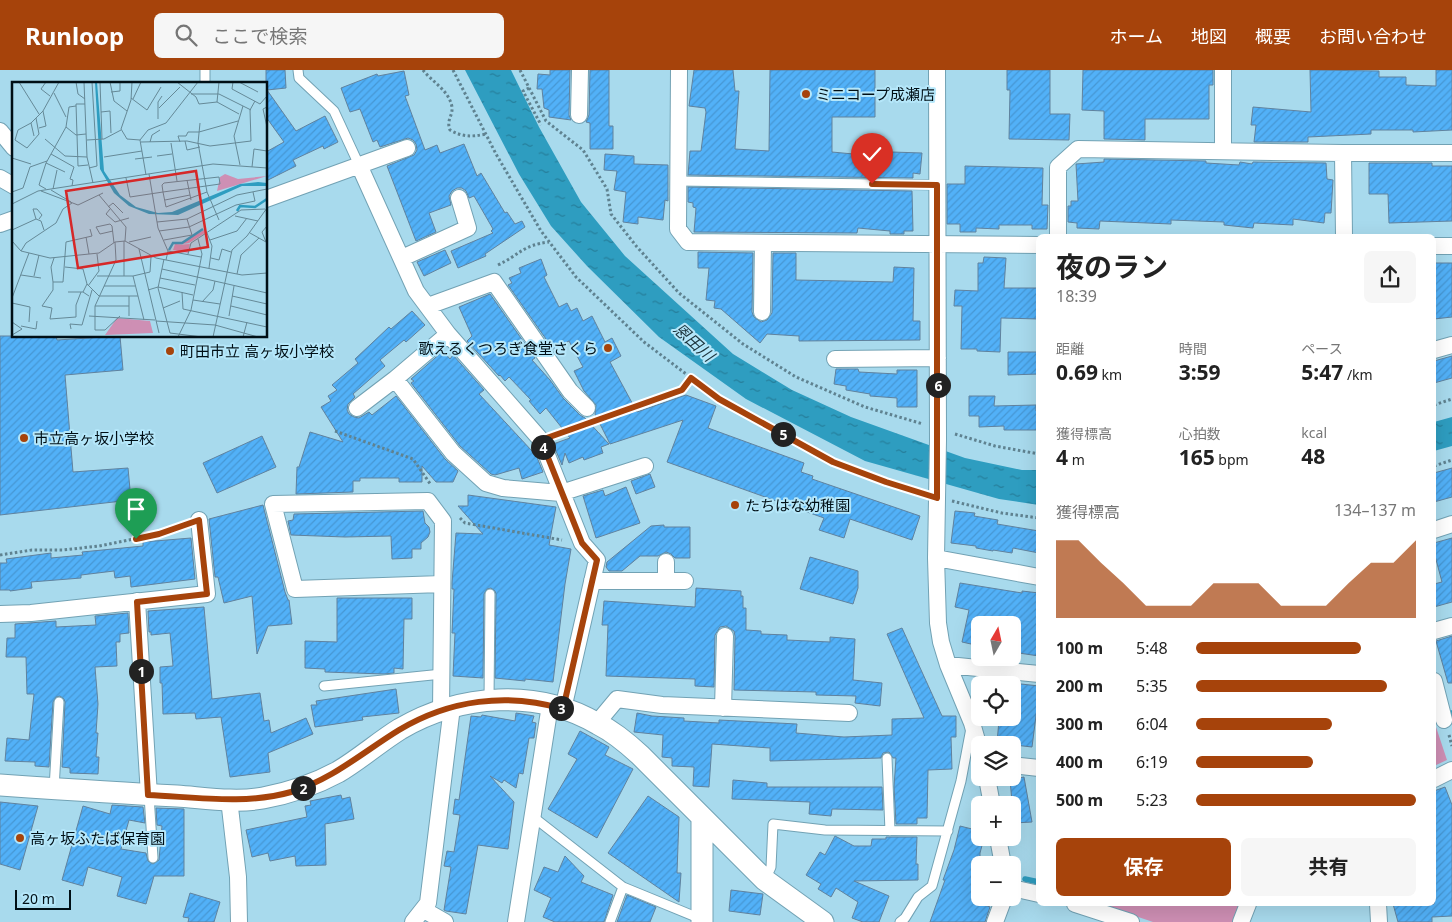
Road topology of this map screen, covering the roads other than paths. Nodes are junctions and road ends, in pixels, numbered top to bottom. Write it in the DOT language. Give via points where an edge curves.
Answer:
graph roads {
  1 [pos="298,70"];
  2 [pos="580,70"];
  3 [pos="679,70"];
  4 [pos="937,70"];
  5 [pos="1223,70"];
  6 [pos="579,115"];
  7 [pos="0,131"];
  8 [pos="12,146"];
  9 [pos="407,148"];
  10 [pos="1223,150"];
  11 [pos="1343,153"];
  12 [pos="1452,153"];
  13 [pos="359,165"];
  14 [pos="0,178"];
  15 [pos="678,181"];
  16 [pos="12,185"];
  17 [pos="937,185"];
  18 [pos="268,198"];
  19 [pos="459,198"];
  20 [pos="12,220"];
  21 [pos="0,224"];
  22 [pos="1058,234"];
  23 [pos="1344,234"];
  24 [pos="763,243"];
  25 [pos="937,244"];
  26 [pos="1036,245"];
  27 [pos="1436,246"];
  28 [pos="1452,246"];
  29 [pos="402,258"];
  30 [pos="428,306"];
  31 [pos="762,312"];
  32 [pos="448,334"];
  33 [pos="1452,345"];
  34 [pos="1436,349"];
  35 [pos="938,358"];
  36 [pos="835,359"];
  37 [pos="395,379"];
  38 [pos="357,408"];
  39 [pos="591,417"];
  40 [pos="645,466"];
  41 [pos="561,493"];
  42 [pos="199,520"];
  43 [pos="1452,524"];
  44 [pos="1436,529"];
  45 [pos="936,558"];
  46 [pos="666,562"];
  47 [pos="1036,576"];
  48 [pos="592,581"];
  49 [pos="666,581"];
  50 [pos="685,581"];
  51 [pos="442,584"];
  52 [pos="490,594"];
  53 [pos="137,602"];
  54 [pos="0,614"];
  55 [pos="1452,626"];
  56 [pos="1436,631"];
  57 [pos="725,636"];
  58 [pos="948,665"];
  59 [pos="442,674"];
  60 [pos="1036,674"];
  61 [pos="324,686"];
  62 [pos="1436,689"];
  63 [pos="489,700"];
  64 [pos="59,702"];
  65 [pos="557,707"];
  66 [pos="447,708"];
  67 [pos="723,708"];
  68 [pos="849,713"];
  69 [pos="1444,720"];
  70 [pos="971,721"];
  71 [pos="597,723"];
  72 [pos="971,726"];
  73 [pos="887,758"];
  74 [pos="1021,766"];
  75 [pos="1036,768"];
  76 [pos="1452,770"];
  77 [pos="1436,778"];
  78 [pos="0,785"];
  79 [pos="54,789"];
  80 [pos="148,795"];
  81 [pos="229,799"];
  82 [pos="532,816"];
  83 [pos="702,818"];
  84 [pos="890,830"];
  85 [pos="948,831"];
  86 [pos="153,858"];
  87 [pos="765,880"];
  88 [pos="623,887"];
  89 [pos="1021,890"];
  90 [pos="1036,893"];
  91 [pos="1001,906"];
  92 [pos="1081,906"];
  93 [pos="1247,906"];
  94 [pos="1378,906"];
  95 [pos="418,916"];
  96 [pos="702,921"];
  97 [pos="819,921"];
  98 [pos="239,922"];
  99 [pos="446,922"];
  100 [pos="516,922"];
  101 [pos="610,922"];
  102 [pos="900,922"];
  103 [pos="995,922"];
  104 [pos="1131,922"];
  105 [pos="1241,922"];
  106 [pos="1379,922"];
  1 -- 13 [label="lane" via="300,78 334,112"];
  2 -- 6 [label="street"];
  3 -- 15 [label="street"];
  4 -- 17 [label="street"];
  5 -- 10 [label="street"];
  7 -- 8 [label="street"];
  9 -- 13 [label="street"];
  10 -- 11 [label="street"];
  10 -- 22 [label="street" via="1078,149 1058,168"];
  11 -- 12 [label="street"];
  11 -- 23 [label="street"];
  13 -- 18 [label="street"];
  13 -- 29 [label="street"];
  14 -- 16 [label="street"];
  15 -- 17 [label="lane"];
  15 -- 24 [label="street" via="678,229 688,242"];
  17 -- 25 [label="street"];
  19 -- 29 [label="street" via="468,228"];
  20 -- 21 [label="street"];
  24 -- 25 [label="street"];
  24 -- 31 [label="street"];
  25 -- 26 [label="street"];
  25 -- 35 [label="street"];
  27 -- 28 [label="street"];
  29 -- 30 [label="street" via="416,291"];
  30 -- 32 [label="street"];
  30 -- 39 [label="street" via="494,282"];
  32 -- 37 [label="street"];
  32 -- 41 [label="street" via="541,440"];
  33 -- 34 [label="street"];
  35 -- 36 [label="street"];
  35 -- 45 [label="street"];
  37 -- 38 [label="street"];
  37 -- 41 [label="street" via="453,453 486,483 503,488"];
  40 -- 41 [label="street"];
  41 -- 48 [label="street" via="582,543 597,560"];
  42 -- 53 [label="street" via="207,594"];
  43 -- 44 [label="street"];
  45 -- 47 [label="street"];
  45 -- 58 [label="street" via="938,623"];
  46 -- 49 [label="street"];
  48 -- 49 [label="street"];
  48 -- 65 [label="street"];
  49 -- 50 [label="street"];
  51 -- 51 [label="street" via="442,521 428,501 273,504 295,589"];
  51 -- 59 [label="street"];
  52 -- 63 [label="lane"];
  53 -- 54 [label="street"];
  53 -- 80 [label="street"];
  55 -- 56 [label="street"];
  57 -- 67 [label="street"];
  58 -- 60 [label="street"];
  58 -- 70 [label="street"];
  59 -- 61 [label="lane"];
  59 -- 66 [label="street"];
  62 -- 69 [label="street"];
  63 -- 65 [label="street" via="528,701"];
  63 -- 66 [label="street"];
  64 -- 79 [label="lane"];
  65 -- 71 [label="street"];
  65 -- 82 [label="street"];
  66 -- 81 [label="street" via="398,730 315,783 261,798"];
  66 -- 95 [label="street" via="428,903"];
  67 -- 68 [label="street"];
  67 -- 71 [label="street" via="617,699"];
  71 -- 83 [label="street" via="640,755"];
  72 -- 85 [label="lane"];
  73 -- 84 [label="lane"];
  74 -- 75 [label="street"];
  76 -- 77 [label="street"];
  78 -- 79 [label="street"];
  79 -- 80 [label="street"];
  80 -- 81 [label="street"];
  80 -- 86 [label="lane"];
  81 -- 98 [label="street" via="238,877"];
  82 -- 88 [label="lane"];
  82 -- 100 [label="street"];
  83 -- 87 [label="street"];
  83 -- 96 [label="street"];
  84 -- 85 [label="lane"];
  84 -- 87 [label="lane" via="825,830 773,824 771,866"];
  85 -- 102 [label="lane" via="932,886 918,897"];
  87 -- 97 [label="street"];
  88 -- 96 [label="lane"];
  88 -- 101 [label="lane"];
  89 -- 90 [label="street"];
  91 -- 103 [label="street"];
  92 -- 104 [label="street"];
  93 -- 105 [label="street"];
  94 -- 106 [label="street"];
  95 -- 99 [label="street"];
}
